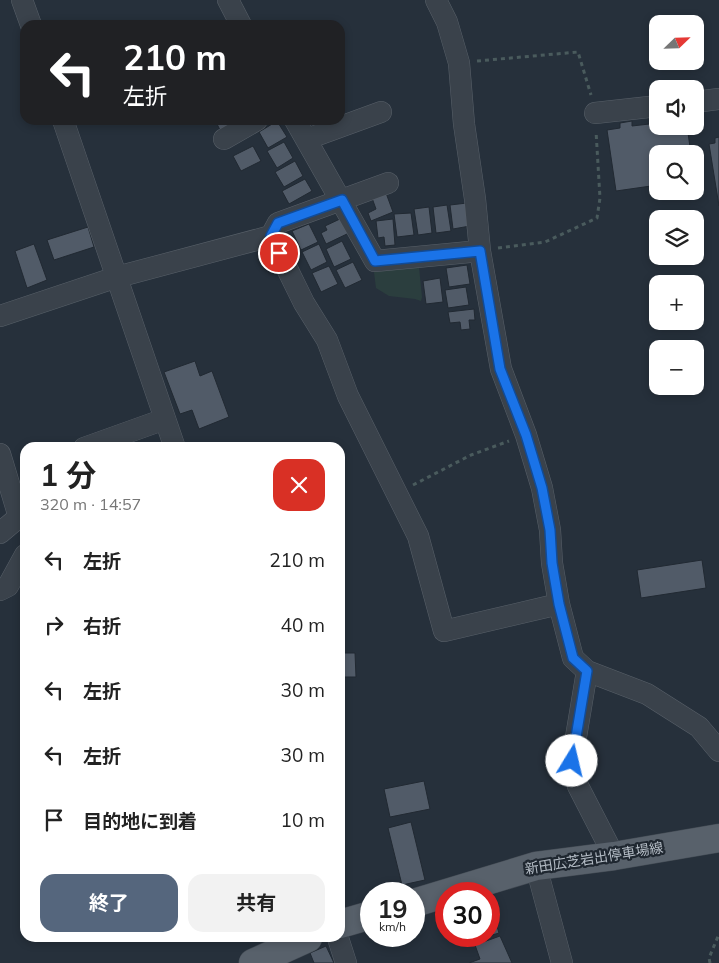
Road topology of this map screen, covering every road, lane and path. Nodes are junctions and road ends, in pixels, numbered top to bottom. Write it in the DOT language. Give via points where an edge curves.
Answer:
graph roads {
  1 [pos="22,0"];
  2 [pos="228,0"];
  3 [pos="436,0"];
  4 [pos="29,20"];
  5 [pos="238,20"];
  6 [pos="459,63"];
  7 [pos="719,99"];
  8 [pos="704,101"];
  9 [pos="649,107"];
  10 [pos="382,112"];
  11 [pos="595,113"];
  12 [pos="65,125"];
  13 [pos="248,125"];
  14 [pos="298,125"];
  15 [pos="224,139"];
  16 [pos="307,139"];
  17 [pos="388,183"];
  18 [pos="342,200"];
  19 [pos="271,236"];
  20 [pos="480,251"];
  21 [pos="117,277"];
  22 [pos="0,316"];
  23 [pos="165,419"];
  24 [pos="526,435"];
  25 [pos="101,442"];
  26 [pos="173,442"];
  27 [pos="2,468"];
  28 [pos="396,493"];
  29 [pos="0,533"];
  30 [pos="20,564"];
  31 [pos="0,590"];
  32 [pos="559,604"];
  33 [pos="587,671"];
  34 [pos="719,751"];
  35 [pos="719,838"];
  36 [pos="614,856"];
  37 [pos="536,866"];
  38 [pos="425,900"];
  39 [pos="360,918"];
  40 [pos="345,923"];
  41 [pos="719,934"];
  42 [pos="299,942"];
  43 [pos="339,942"];
  44 [pos="253,963"];
  45 [pos="346,963"];
  46 [pos="562,963"];
  47 [pos="710,963"];
  1 -- 4 [label="street"];
  2 -- 5 [label="street"];
  3 -- 6 [label="street" via="447,22"];
  6 -- 11 [label="path" via="578,52"];
  6 -- 20 [label="street"];
  7 -- 8 [label="street"];
  9 -- 11 [label="street"];
  10 -- 16 [label="street"];
  11 -- 20 [label="path" via="600,198 597,218 545,242"];
  12 -- 21 [label="street"];
  13 -- 15 [label="street"];
  14 -- 16 [label="street"];
  16 -- 18 [label="street"];
  17 -- 18 [label="street"];
  18 -- 19 [label="street" via="278,223"];
  18 -- 20 [label="street" via="375,261"];
  19 -- 21 [label="street"];
  19 -- 28 [label="street" via="304,304 327,340 348,396"];
  20 -- 24 [label="street" via="500,369"];
  21 -- 22 [label="street"];
  21 -- 23 [label="street"];
  23 -- 25 [label="street"];
  23 -- 26 [label="street"];
  24 -- 28 [label="path" via="471,456"];
  24 -- 32 [label="street" via="547,512"];
  27 -- 29 [label="street" via="20,518"];
  28 -- 32 [label="street" via="418,536 444,631"];
  30 -- 31 [label="street" via="8,586"];
  32 -- 33 [label="street" via="573,658"];
  33 -- 34 [label="street" via="647,694 699,727"];
  33 -- 36 [label="street" via="572,761 578,786"];
  35 -- 36 [label="main road, 新田広芝岩出停車場線"];
  36 -- 37 [label="main road, 新田広芝岩出停車場線"];
  37 -- 38 [label="main road, 新田広芝岩出停車場線"];
  37 -- 46 [label="street"];
  39 -- 40 [label="main road"];
  41 -- 47 [label="path"];
  42 -- 44 [label="main road"];
  43 -- 45 [label="street"];
}
